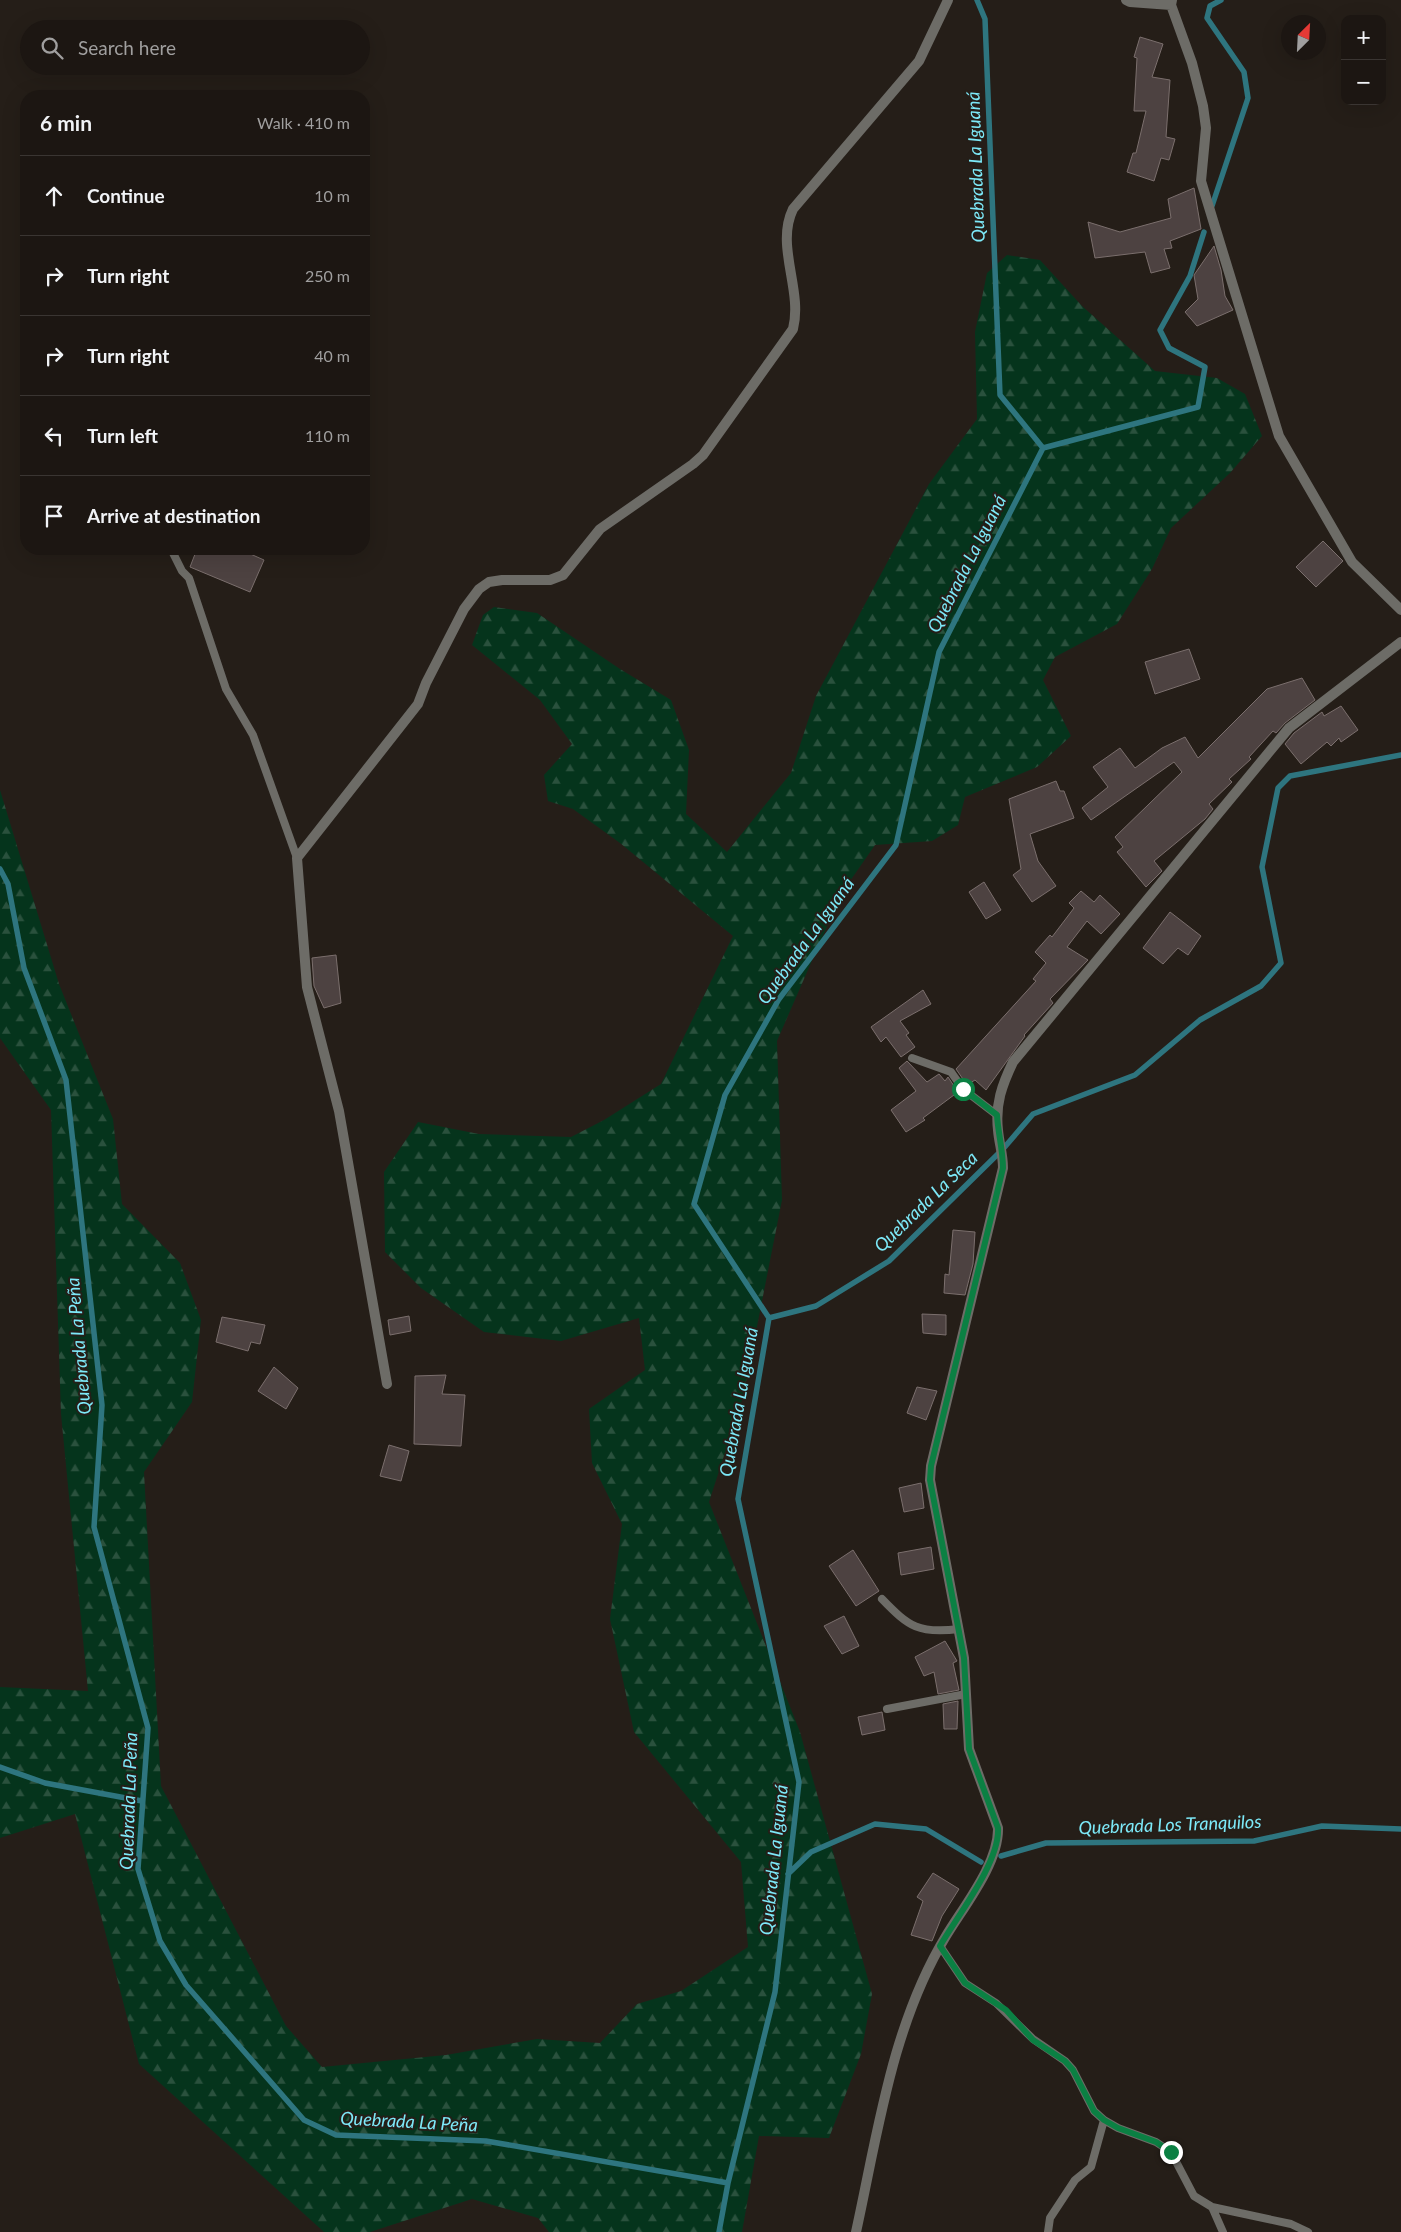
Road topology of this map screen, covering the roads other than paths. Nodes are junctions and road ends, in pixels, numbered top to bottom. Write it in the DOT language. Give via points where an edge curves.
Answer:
graph roads {
  1 [pos="948,0"];
  2 [pos="1126,0"];
  3 [pos="1171,2"];
  4 [pos="174,555"];
  5 [pos="1401,610"];
  6 [pos="1401,642"];
  7 [pos="297,858"];
  8 [pos="912,1058"];
  9 [pos="997,1115"];
  10 [pos="387,1384"];
  11 [pos="882,1599"];
  12 [pos="959,1629"];
  13 [pos="966,1694"];
  14 [pos="887,1709"];
  15 [pos="940,1946"];
  16 [pos="1104,2120"];
  17 [pos="1212,2207"];
  18 [pos="856,2232"];
  19 [pos="1048,2232"];
  20 [pos="1223,2232"];
  21 [pos="1308,2232"];
  1 -- 7 [label="street" via="919,61 793,209 786,234 795,311 793,329 702,455 600,529 564,575 550,580 489,582 479,589 464,610 418,704"];
  2 -- 3 [label="street"];
  3 -- 5 [label="street" via="1203,106 1206,128 1201,181 1279,436 1352,562"];
  4 -- 7 [label="lane" via="189,578 226,690 253,735"];
  6 -- 9 [label="street" via="1289,728 1012,1062 1000,1088"];
  7 -- 10 [label="street" via="307,988 339,1111"];
  8 -- 9 [label="lane" via="951,1072 963,1089"];
  9 -- 12 [label="street" via="1003,1168 930,1473"];
  11 -- 12 [label="lane" via="905,1623 935,1632"];
  12 -- 13 [label="street"];
  13 -- 14 [label="lane"];
  13 -- 15 [label="street" via="969,1749 998,1828 999,1839 991,1862"];
  15 -- 16 [label="lane" via="965,1983 1001,2006 1033,2040 1065,2061 1094,2111"];
  15 -- 18 [label="street" via="910,2010 891,2074"];
  16 -- 17 [label="lane" via="1171,2152 1194,2196"];
  16 -- 19 [label="lane" via="1091,2167 1075,2180 1050,2218"];
  17 -- 20 [label="lane"];
  17 -- 21 [label="lane" via="1292,2224"];
}
